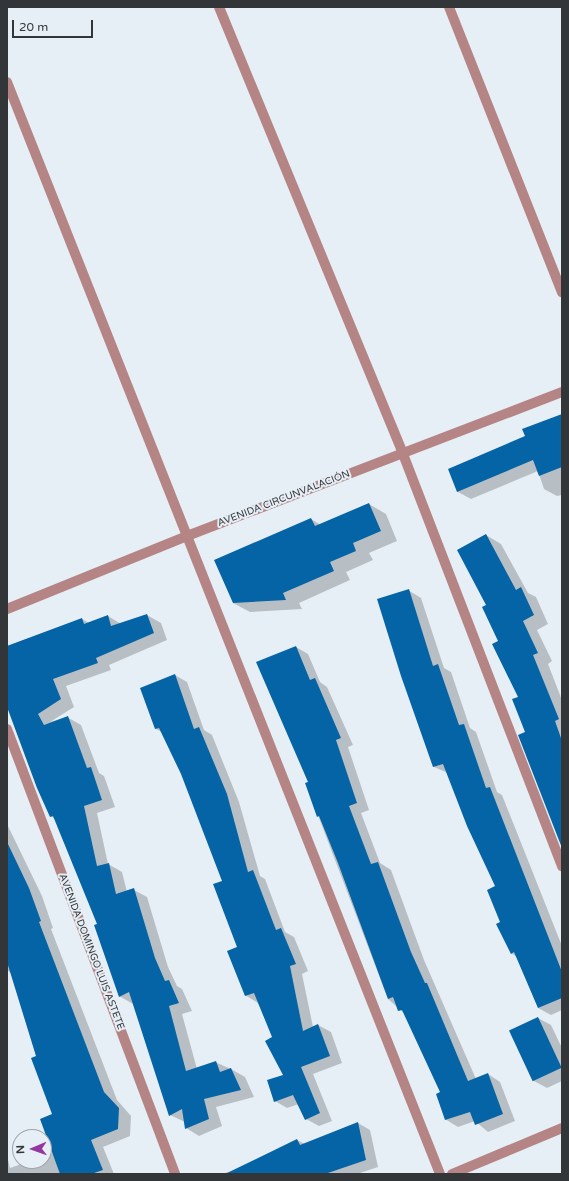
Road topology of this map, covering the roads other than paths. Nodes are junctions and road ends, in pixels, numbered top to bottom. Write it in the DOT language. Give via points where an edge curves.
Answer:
graph roads {
  1 [pos="219,7"];
  2 [pos="449,7"];
  3 [pos="7,82"];
  4 [pos="562,292"];
  5 [pos="562,392"];
  6 [pos="402,454"];
  7 [pos="186,536"];
  8 [pos="7,609"];
  9 [pos="7,729"];
  10 [pos="562,866"];
  11 [pos="562,1128"];
  12 [pos="176,1174"];
  13 [pos="440,1174"];
  14 [pos="452,1174"];
  1 -- 6 [label="street"];
  2 -- 4 [label="street"];
  3 -- 7 [label="street"];
  5 -- 6 [label="street, AVENIDA CIRCUNVALACIÓN"];
  6 -- 7 [label="street, AVENIDA CIRCUNVALACIÓN"];
  6 -- 10 [label="street"];
  7 -- 8 [label="street, AVENIDA CIRCUNVALACIÓN"];
  7 -- 13 [label="street"];
  9 -- 12 [label="street, AVENIDA DOMINGO LUIS ASTETE"];
  11 -- 14 [label="street"];
}
